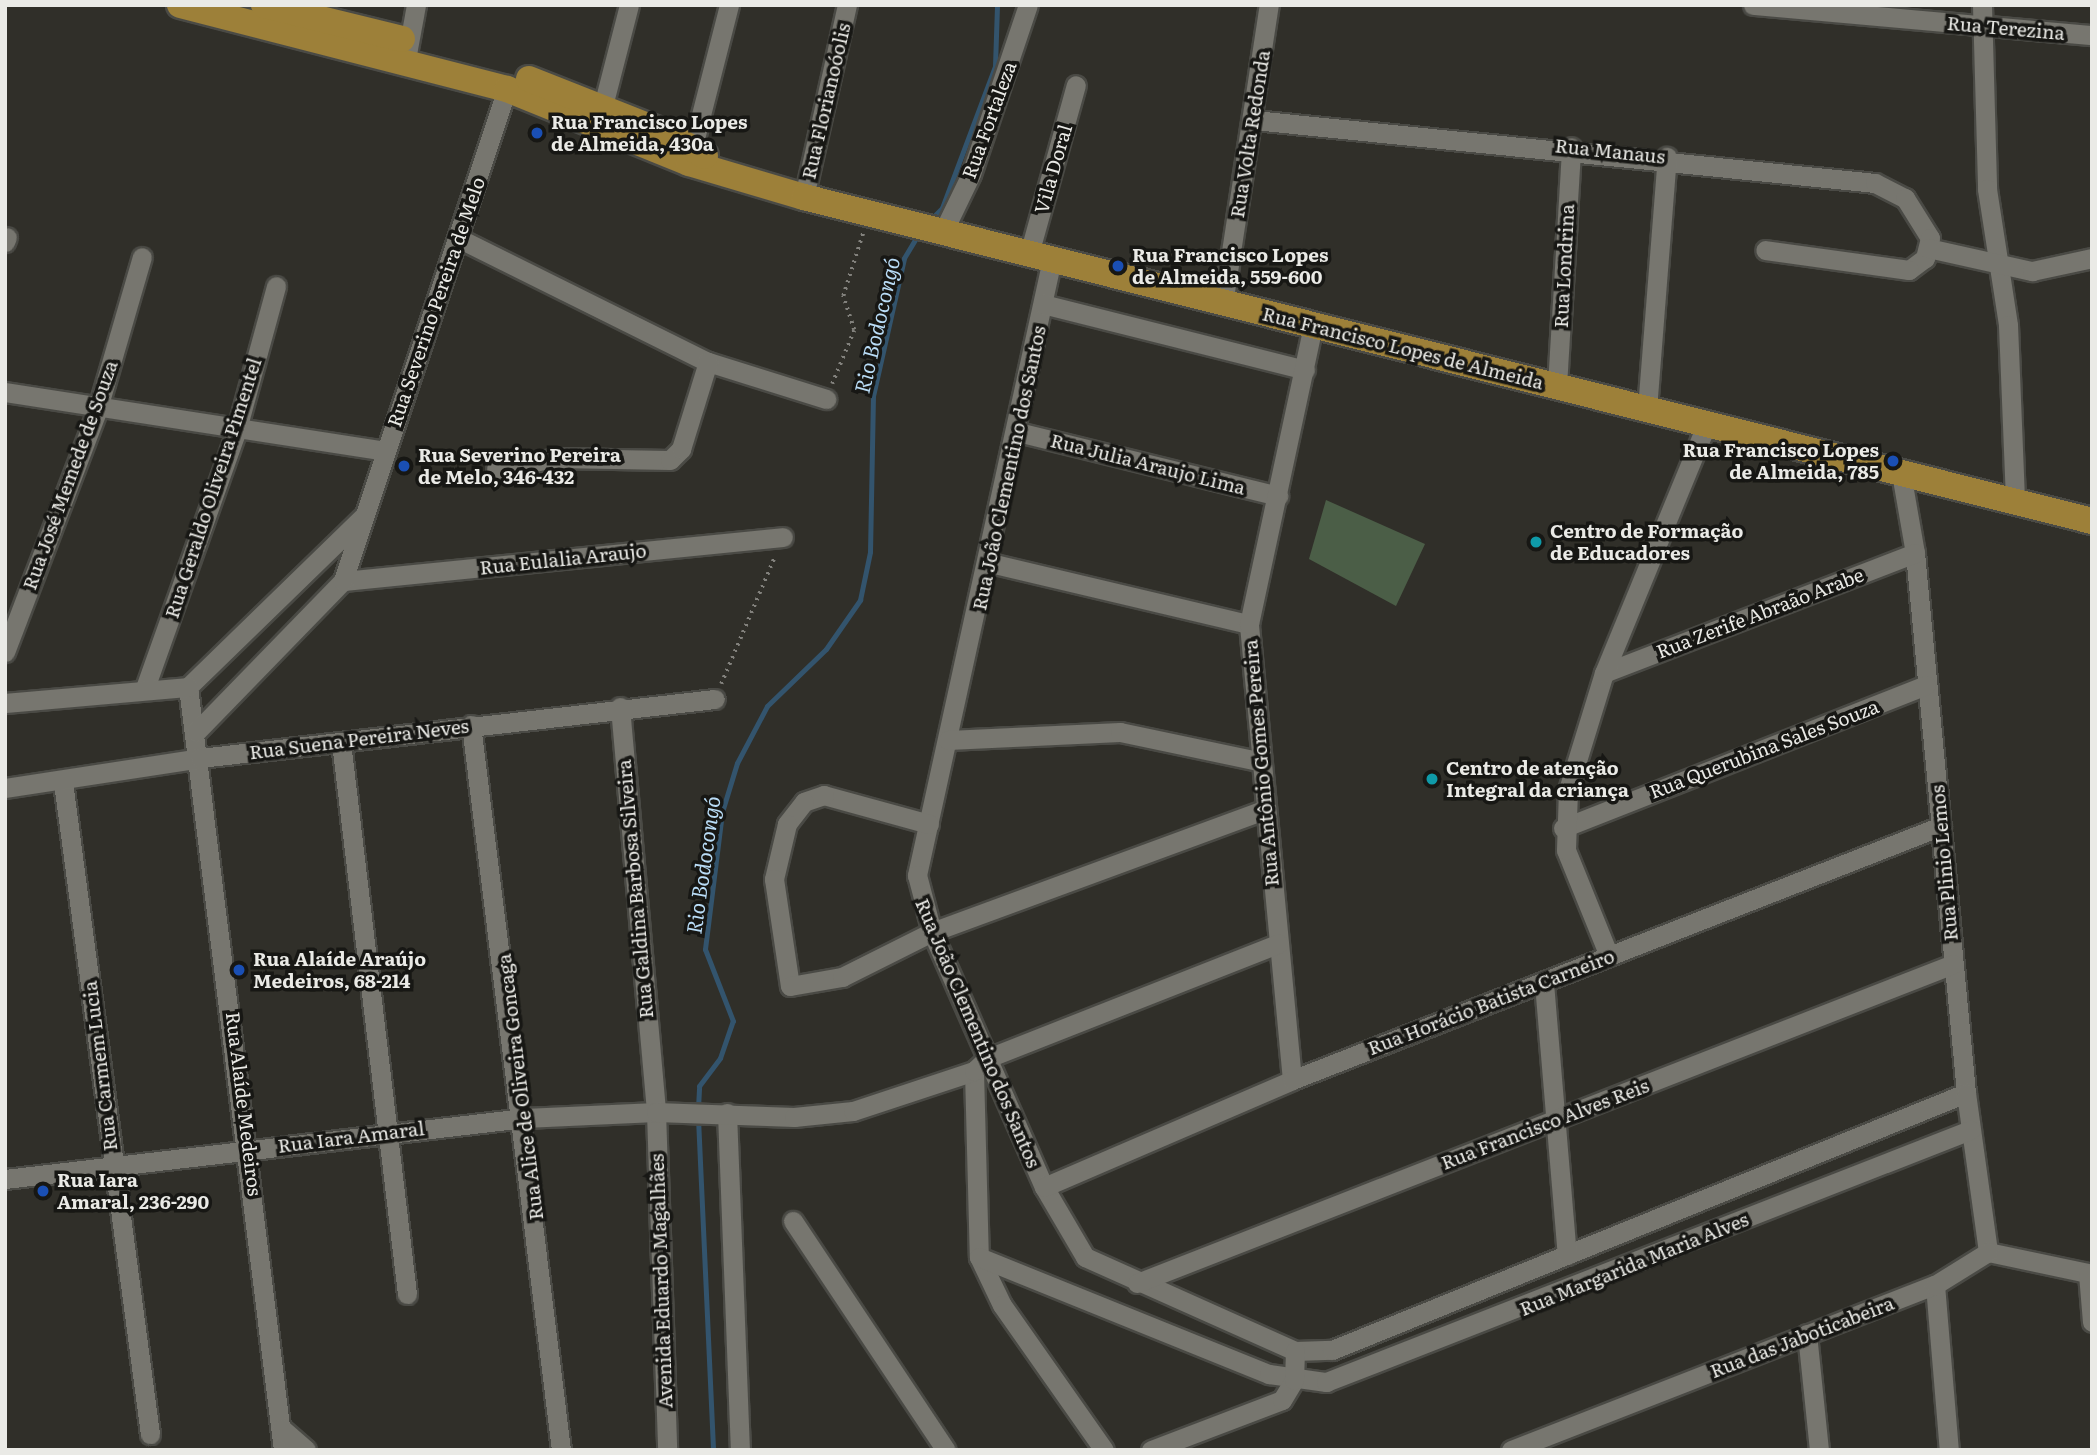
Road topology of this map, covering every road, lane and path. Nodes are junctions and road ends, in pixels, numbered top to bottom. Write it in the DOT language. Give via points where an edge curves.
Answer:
graph roads {
  1 [pos="180,5"];
  2 [pos="264,5"];
  3 [pos="416,5"];
  4 [pos="629,5"];
  5 [pos="729,5"];
  6 [pos="847,5"];
  7 [pos="1028,5"];
  8 [pos="1269,5"];
  9 [pos="1753,5"];
  10 [pos="1982,5"];
  11 [pos="1984,27"];
  12 [pos="2092,35"];
  13 [pos="408,50"];
  14 [pos="1076,85"];
  15 [pos="507,89"];
  16 [pos="603,106"];
  17 [pos="1254,120"];
  18 [pos="1571,147"];
  19 [pos="691,155"];
  20 [pos="1667,157"];
  21 [pos="804,197"];
  22 [pos="870,214"];
  23 [pos="933,230"];
  24 [pos="460,239"];
  25 [pos="1928,248"];
  26 [pos="1765,250"];
  27 [pos="1041,256"];
  28 [pos="142,257"];
  29 [pos="2092,258"];
  30 [pos="1999,269"];
  31 [pos="276,286"];
  32 [pos="1043,303"];
  33 [pos="1223,304"];
  34 [pos="1313,326"];
  35 [pos="708,362"];
  36 [pos="1306,370"];
  37 [pos="1557,386"];
  38 [pos="5,392"];
  39 [pos="826,399"];
  40 [pos="98,408"];
  41 [pos="1647,409"];
  42 [pos="1707,423"];
  43 [pos="237,429"];
  44 [pos="1018,432"];
  45 [pos="385,451"];
  46 [pos="496,469"];
  47 [pos="1901,473"];
  48 [pos="1278,496"];
  49 [pos="2015,502"];
  50 [pos="364,515"];
  51 [pos="2092,521"];
  52 [pos="783,537"];
  53 [pos="1915,553"];
  54 [pos="990,563"];
  55 [pos="343,581"];
  56 [pos="1250,624"];
  57 [pos="5,652"];
  58 [pos="1604,673"];
  59 [pos="1926,685"];
  60 [pos="188,687"];
  61 [pos="145,688"];
  62 [pos="715,699"];
  63 [pos="5,704"];
  64 [pos="620,708"];
  65 [pos="471,725"];
  66 [pos="196,732"];
  67 [pos="948,740"];
  68 [pos="341,742"];
  69 [pos="200,758"];
  70 [pos="1258,761"];
  71 [pos="63,782"];
  72 [pos="5,788"];
  73 [pos="1264,810"];
  74 [pos="929,824"];
  75 [pos="1941,826"];
  76 [pos="1563,828"];
  77 [pos="932,932"];
  78 [pos="1278,944"];
  79 [pos="1609,956"];
  80 [pos="1953,964"];
  81 [pos="1544,983"];
  82 [pos="981,1064"];
  83 [pos="1292,1080"];
  84 [pos="1966,1093"];
  85 [pos="666,1112"];
  86 [pos="722,1113"];
  87 [pos="524,1118"];
  88 [pos="1556,1121"];
  89 [pos="1970,1130"];
  90 [pos="387,1132"];
  91 [pos="251,1150"];
  92 [pos="111,1166"];
  93 [pos="5,1179"];
  94 [pos="1044,1187"];
  95 [pos="793,1221"];
  96 [pos="1987,1252"];
  97 [pos="1567,1255"];
  98 [pos="979,1257"];
  99 [pos="2090,1274"];
  100 [pos="1137,1283"];
  101 [pos="1935,1285"];
  102 [pos="407,1294"];
  103 [pos="2092,1322"];
  104 [pos="1807,1334"];
  105 [pos="1295,1351"];
  106 [pos="1294,1380"];
  107 [pos="281,1428"];
  108 [pos="150,1434"];
  109 [pos="283,1450"];
  110 [pos="306,1450"];
  111 [pos="561,1450"];
  112 [pos="667,1450"];
  113 [pos="740,1450"];
  114 [pos="946,1450"];
  115 [pos="1104,1450"];
  116 [pos="1151,1450"];
  117 [pos="1511,1450"];
  118 [pos="1818,1450"];
  119 [pos="1949,1450"];
  1 -- 13 [label="main road, Rua Francisco Lopes de Almeida"];
  2 -- 13 [label="main road, Rua Francisco Lopes de Almeida"];
  3 -- 13 [label="street"];
  4 -- 16 [label="street"];
  5 -- 19 [label="street"];
  6 -- 21 [label="street, Rua Florianoóolis"];
  7 -- 23 [label="street, Rua Fortaleza" via="971,174"];
  8 -- 17 [label="street, Rua Volta Redonda"];
  9 -- 11 [label="street, Rua Terezina"];
  10 -- 11 [label="street"];
  11 -- 12 [label="street, Rua Terezina"];
  11 -- 30 [label="street" via="1987,189"];
  13 -- 15 [label="main road, Rua Francisco Lopes de Almeida"];
  13 -- 16 [label="main road, Rua Francisco Lopes de Almeida"];
  14 -- 27 [label="street, Vila Doral"];
  15 -- 19 [label="main road, Rua Francisco Lopes de Almeida"];
  15 -- 24 [label="street, Rua Severino Pereira de Melo"];
  16 -- 19 [label="main road, Rua Francisco Lopes de Almeida"];
  17 -- 18 [label="street, Rua Manaus"];
  17 -- 33 [label="street, Rua Volta Redonda"];
  18 -- 20 [label="street, Rua Manaus"];
  18 -- 37 [label="street, Rua Londrina"];
  19 -- 21 [label="main road, Rua Francisco Lopes de Almeida"];
  20 -- 25 [label="street, Rua Manaus" via="1875,183 1917,212"];
  20 -- 41 [label="street"];
  21 -- 22 [label="main road, Rua Francisco Lopes de Almeida"];
  22 -- 23 [label="main road, Rua Francisco Lopes de Almeida"];
  22 -- 39 [label="path" via="843,296 853,330"];
  23 -- 27 [label="main road, Rua Francisco Lopes de Almeida"];
  24 -- 35 [label="street"];
  24 -- 45 [label="street, Rua Severino Pereira de Melo"];
  25 -- 26 [label="street" via="1909,270"];
  25 -- 30 [label="street"];
  27 -- 32 [label="street, Vila Doral"];
  27 -- 33 [label="main road, Rua Francisco Lopes de Almeida"];
  28 -- 40 [label="street, Rua José Memede de Souza"];
  29 -- 30 [label="street" via="2032,271"];
  30 -- 49 [label="street" via="2008,325"];
  31 -- 43 [label="street, Rua Geraldo Oliveira Pimentel"];
  32 -- 36 [label="street"];
  32 -- 44 [label="street, Rua João Clementino dos Santos"];
  33 -- 34 [label="main road, Rua Francisco Lopes de Almeida"];
  34 -- 36 [label="street, Rua Antônio Gomes Pereira"];
  34 -- 37 [label="main road, Rua Francisco Lopes de Almeida"];
  35 -- 39 [label="street"];
  35 -- 46 [label="street" via="681,449 663,462 585,456"];
  36 -- 48 [label="street, Rua Antônio Gomes Pereira"];
  37 -- 41 [label="main road, Rua Francisco Lopes de Almeida"];
  38 -- 40 [label="street"];
  40 -- 43 [label="street"];
  40 -- 57 [label="street, Rua José Memede de Souza"];
  41 -- 42 [label="main road, Rua Francisco Lopes de Almeida"];
  42 -- 47 [label="main road, Rua Francisco Lopes de Almeida"];
  42 -- 58 [label="street"];
  43 -- 45 [label="street"];
  43 -- 61 [label="street, Rua Geraldo Oliveira Pimentel"];
  44 -- 48 [label="street, Rua Julia Araujo Lima"];
  44 -- 54 [label="street, Rua João Clementino dos Santos"];
  45 -- 50 [label="street, Rua Severino Pereira de Melo"];
  47 -- 49 [label="main road, Rua Francisco Lopes de Almeida"];
  47 -- 53 [label="street, Rua Plinio Lemos"];
  48 -- 56 [label="street, Rua Antônio Gomes Pereira"];
  49 -- 51 [label="main road, Rua Francisco Lopes de Almeida"];
  50 -- 55 [label="street, Rua Severino Pereira de Melo"];
  50 -- 60 [label="street, Rua Severino Pereira de Melo"];
  52 -- 55 [label="street, Rua Eulalia Araujo"];
  52 -- 62 [label="path"];
  53 -- 58 [label="street, Rua Zerife Abraão Arabe"];
  53 -- 59 [label="street, Rua Plinio Lemos"];
  54 -- 56 [label="street"];
  54 -- 67 [label="street, Rua João Clementino dos Santos"];
  55 -- 66 [label="street, Rua Severino Pereira de Melo"];
  56 -- 70 [label="street, Rua Antônio Gomes Pereira"];
  58 -- 76 [label="street" via="1568,790"];
  59 -- 75 [label="street, Rua Plinio Lemos"];
  59 -- 76 [label="street, Rua Querubina Sales Souza"];
  60 -- 61 [label="street"];
  60 -- 66 [label="street"];
  61 -- 63 [label="street"];
  62 -- 64 [label="street, Rua Suena Pereira Neves"];
  64 -- 65 [label="street, Rua Suena Pereira Neves"];
  64 -- 85 [label="street, Rua Galdina Barbosa Silveira"];
  65 -- 68 [label="street, Rua Suena Pereira Neves"];
  65 -- 87 [label="street, Rua Alice de Oliveira Goncaga"];
  66 -- 69 [label="street"];
  67 -- 70 [label="street" via="1120,732"];
  67 -- 74 [label="street, Rua João Clementino dos Santos"];
  68 -- 69 [label="street, Rua Suena Pereira Neves"];
  68 -- 90 [label="street"];
  69 -- 71 [label="street, Rua Suena Pereira Neves"];
  69 -- 91 [label="street, Rua Alaíde Medeiros"];
  70 -- 73 [label="street, Rua Antônio Gomes Pereira"];
  71 -- 72 [label="street, Rua Suena Pereira Neves"];
  71 -- 92 [label="street, Rua Carmem Lucia"];
  73 -- 77 [label="street"];
  73 -- 78 [label="street, Rua Antônio Gomes Pereira"];
  74 -- 77 [label="street, Rua João Clementino dos Santos" via="917,875"];
  74 -- 77 [label="street" via="824,795 804,802 787,824 775,879 790,986 842,977"];
  75 -- 79 [label="street, Rua Horácio Batista Carneiro"];
  75 -- 80 [label="street, Rua Plinio Lemos"];
  76 -- 79 [label="street"];
  77 -- 82 [label="street, Rua João Clementino dos Santos"];
  78 -- 82 [label="street, Rua Iara Amaral"];
  78 -- 83 [label="street, Rua Antônio Gomes Pereira"];
  79 -- 81 [label="street, Rua Horácio Batista Carneiro"];
  80 -- 84 [label="street, Rua Plinio Lemos"];
  80 -- 88 [label="street, Rua Francisco Alves Reis"];
  81 -- 83 [label="street, Rua Horácio Batista Carneiro"];
  81 -- 88 [label="street"];
  82 -- 86 [label="street, Rua Iara Amaral" via="853,1111 794,1117"];
  82 -- 94 [label="street, Rua João Clementino dos Santos"];
  82 -- 98 [label="street"];
  83 -- 94 [label="street, Rua Horácio Batista Carneiro"];
  84 -- 89 [label="street, Rua Plinio Lemos"];
  84 -- 97 [label="street, Rua Margarida Maria Alves"];
  85 -- 86 [label="street, Rua Iara Amaral"];
  85 -- 87 [label="street, Rua Iara Amaral"];
  85 -- 112 [label="street, Avenida Eduardo Magalhães"];
  86 -- 113 [label="street"];
  87 -- 90 [label="street, Rua Iara Amaral"];
  87 -- 111 [label="street, Rua Alice de Oliveira Goncaga"];
  88 -- 97 [label="street"];
  88 -- 100 [label="street, Rua Francisco Alves Reis"];
  89 -- 96 [label="street, Rua Plinio Lemos"];
  89 -- 106 [label="street, Rua Margarida Maria Alves" via="1326,1382"];
  90 -- 91 [label="street, Rua Iara Amaral"];
  90 -- 102 [label="street"];
  91 -- 92 [label="street, Rua Iara Amaral"];
  91 -- 107 [label="street, Rua Alaíde Medeiros"];
  92 -- 93 [label="street, Rua Iara Amaral"];
  92 -- 108 [label="street, Rua Carmem Lucia"];
  94 -- 100 [label="street, Rua João Clementino dos Santos" via="1085,1257"];
  95 -- 114 [label="street"];
  96 -- 99 [label="street"];
  96 -- 101 [label="street, Rua das Jaboticabeira"];
  97 -- 105 [label="street, Rua Margarida Maria Alves" via="1359,1340"];
  98 -- 106 [label="street, Rua Margarida Maria Alves"];
  98 -- 115 [label="street" via="1002,1305"];
  99 -- 103 [label="street"];
  100 -- 105 [label="street, Rua João Clementino dos Santos"];
  101 -- 104 [label="street, Rua das Jaboticabeira"];
  101 -- 119 [label="street"];
  104 -- 117 [label="street, Rua das Jaboticabeira"];
  104 -- 118 [label="street"];
  105 -- 106 [label="street"];
  106 -- 116 [label="street" via="1282,1400 1266,1408"];
  107 -- 109 [label="street, Rua Alaíde Medeiros"];
  107 -- 110 [label="street"];
}
